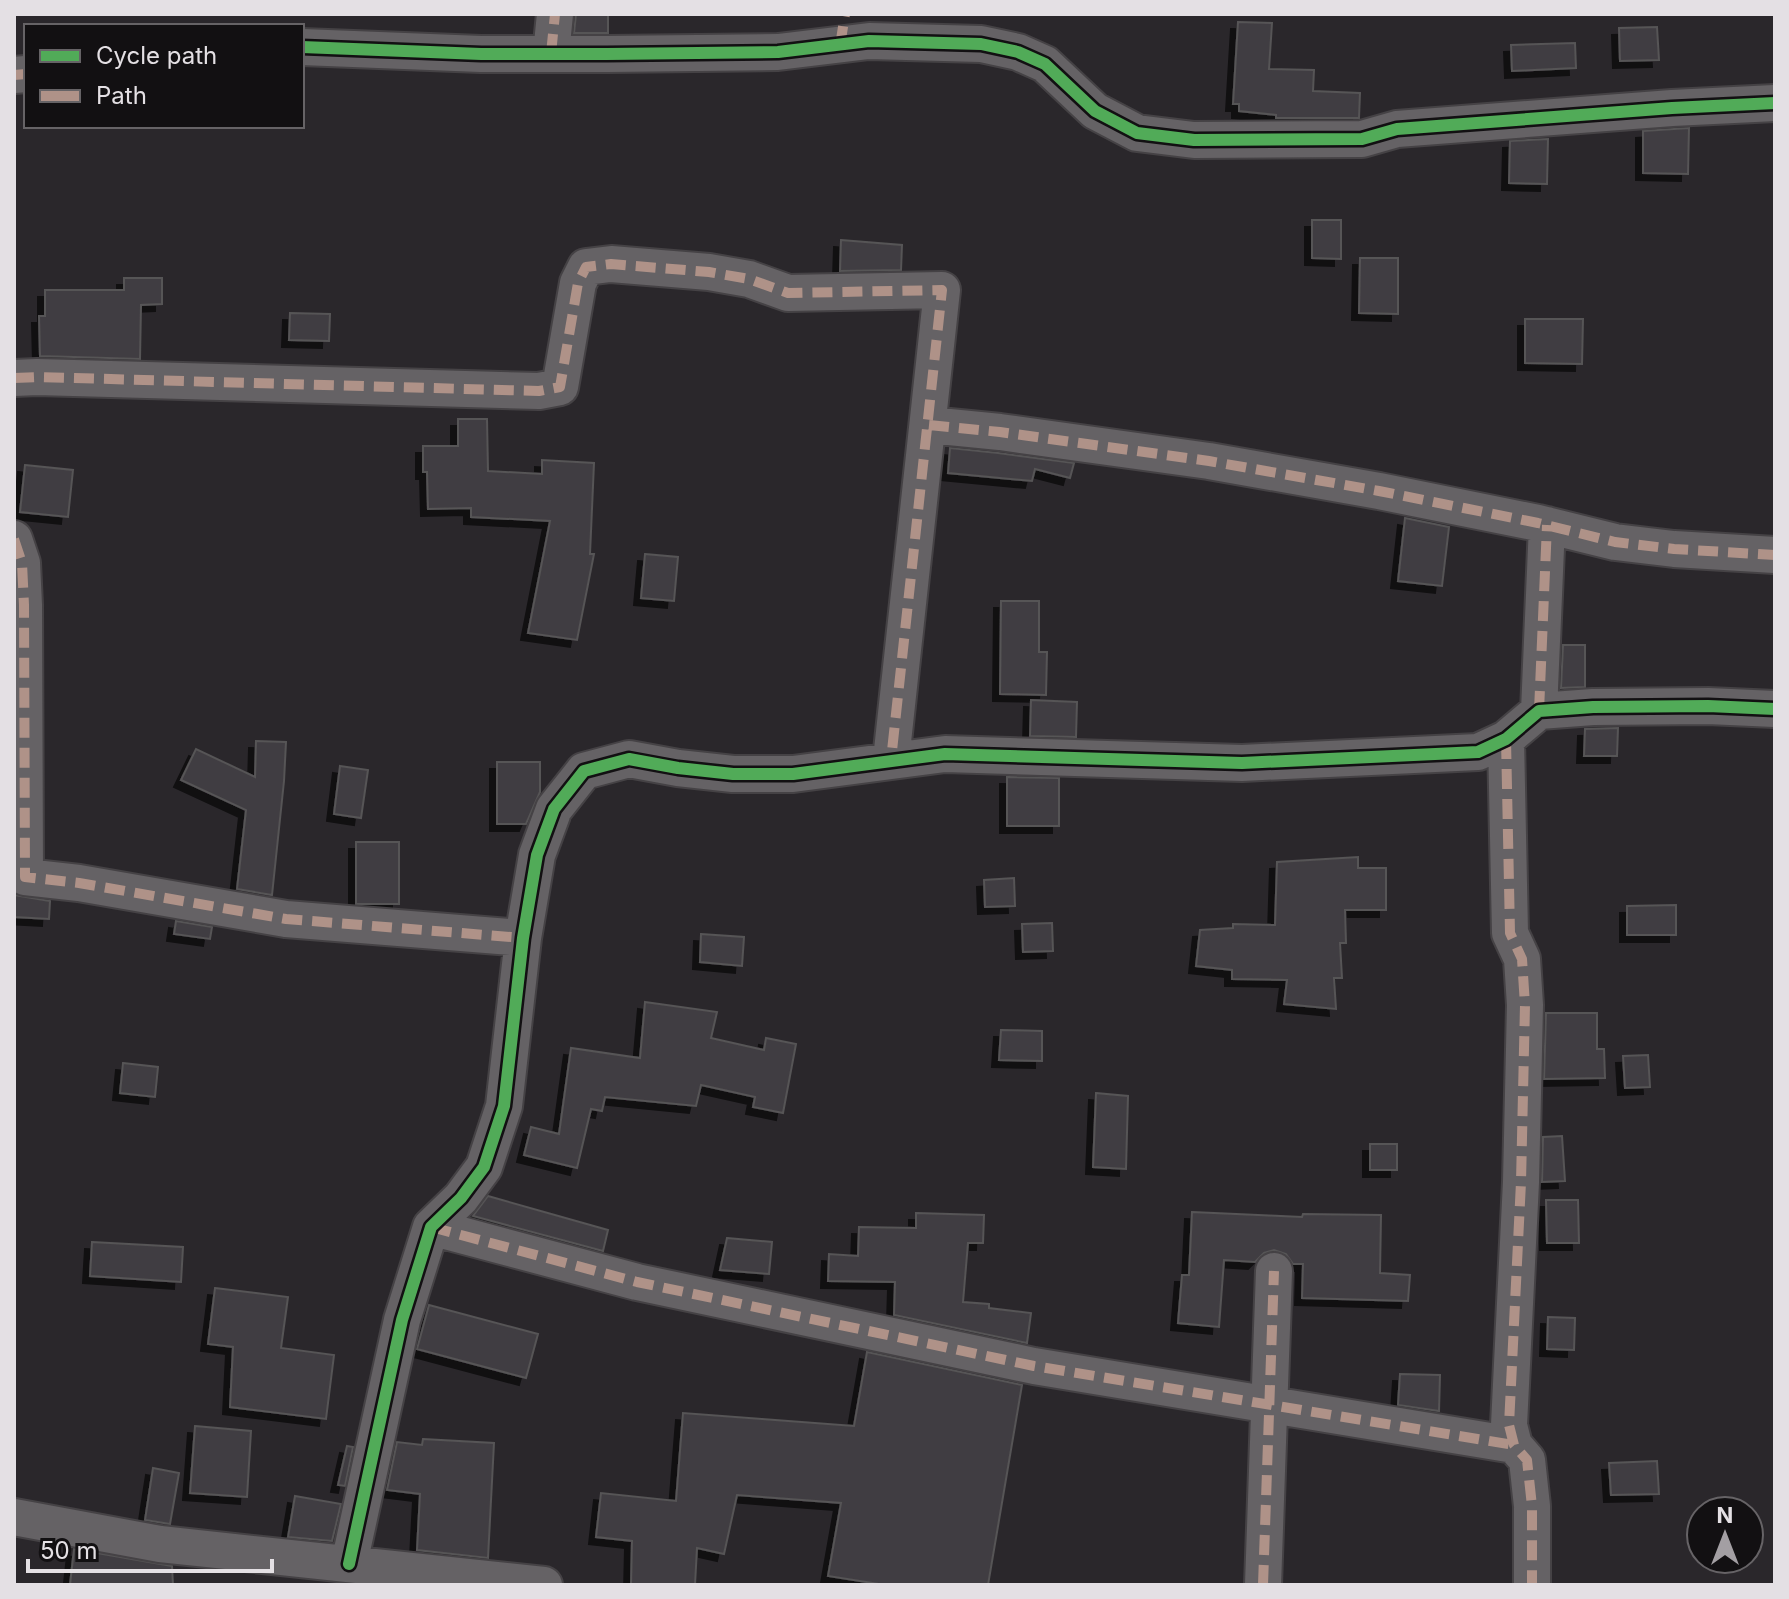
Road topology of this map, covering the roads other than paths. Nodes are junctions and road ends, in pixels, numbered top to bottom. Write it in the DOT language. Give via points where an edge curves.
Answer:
graph roads {
  1 [pos="555,14"];
  2 [pos="843,30"];
  3 [pos="304,47"];
  4 [pos="551,54"];
  5 [pos="1775,103"];
  6 [pos="14,378"];
  7 [pos="929,425"];
  8 [pos="1547,525"];
  9 [pos="14,539"];
  10 [pos="1775,555"];
  11 [pos="1775,709"];
  12 [pos="1539,711"];
  13 [pos="1506,739"];
  14 [pos="891,760"];
  15 [pos="523,938"];
  16 [pos="431,1227"];
  17 [pos="1274,1271"];
  18 [pos="1268,1406"];
  19 [pos="1514,1445"];
  20 [pos="14,1517"];
  21 [pos="349,1564"];
  22 [pos="544,1585"];
  23 [pos="1263,1585"];
  24 [pos="1532,1585"];
  1 -- 4 [label="street"];
  2 -- 4 [label="street" via="778,52"];
  2 -- 5 [label="street" via="869,41 981,44 1018,52 1045,64 1095,111 1137,133 1194,140 1362,139 1397,129"];
  3 -- 4 [label="street"];
  6 -- 7 [label="street" via="539,391 560,387 578,283 586,267 611,264 709,272 788,293 942,290"];
  7 -- 8 [label="street" via="1209,461"];
  7 -- 14 [label="street"];
  8 -- 10 [label="street" via="1615,542"];
  8 -- 12 [label="street"];
  9 -- 15 [label="street" via="22,563 24,605 25,877 286,919"];
  11 -- 12 [label="street"];
  12 -- 13 [label="street"];
  13 -- 14 [label="street" via="1478,752 1242,763 945,754"];
  13 -- 19 [label="street" via="1510,933 1522,959 1525,1005 1509,1425"];
  14 -- 15 [label="street" via="793,774 733,774 629,759 584,771 554,809 537,855"];
  15 -- 16 [label="street" via="504,1106 484,1167"];
  16 -- 18 [label="street" via="637,1282 837,1326"];
  16 -- 21 [label="street" via="402,1320"];
  17 -- 18 [label="street"];
  18 -- 19 [label="street"];
  18 -- 23 [label="street"];
  19 -- 24 [label="street" via="1527,1460"];
  20 -- 21 [label="street" via="160,1544"];
  21 -- 22 [label="street"];
}
